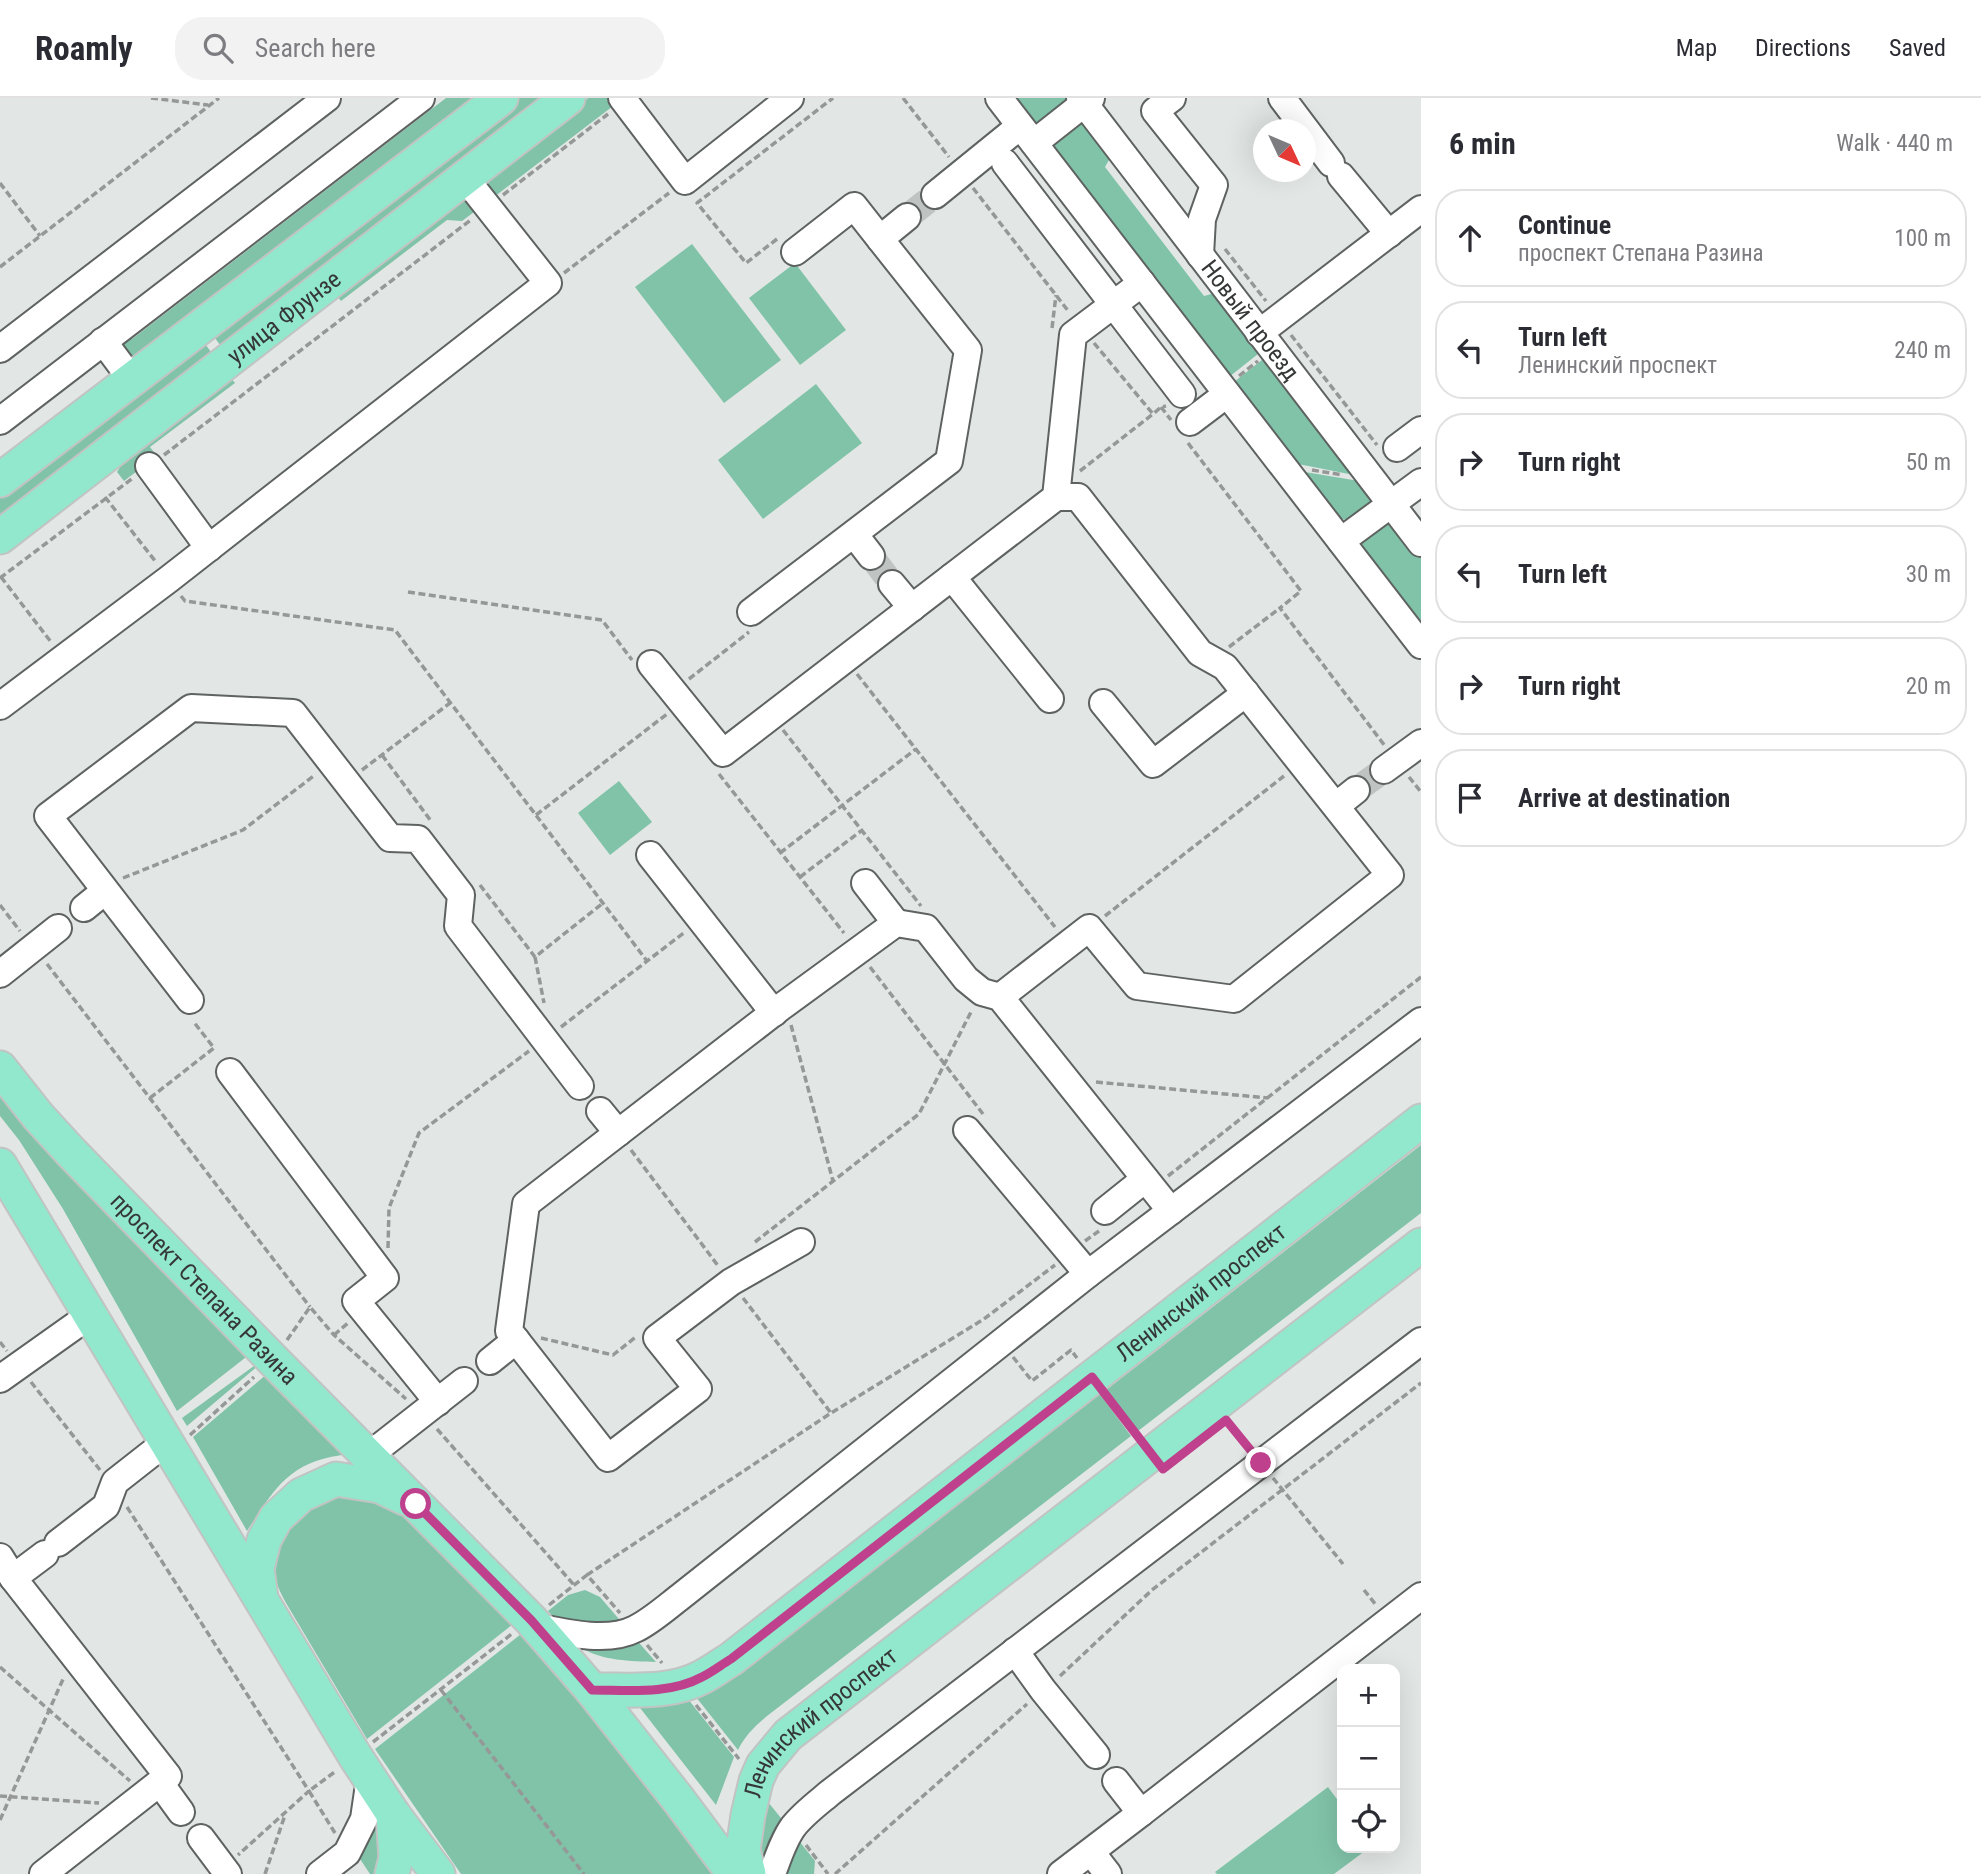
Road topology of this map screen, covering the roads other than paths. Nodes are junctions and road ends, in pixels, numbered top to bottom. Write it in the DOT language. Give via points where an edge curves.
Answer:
graph roads {
  1 [pos="327,98"];
  2 [pos="421,98"];
  3 [pos="501,98"];
  4 [pos="568,98"];
  5 [pos="790,98"];
  6 [pos="999,98"];
  7 [pos="1172,98"];
  8 [pos="1282,98"];
  9 [pos="623,100"];
  10 [pos="1085,100"];
  11 [pos="1027,134"];
  12 [pos="1005,163"];
  13 [pos="465,178"];
  14 [pos="935,195"];
  15 [pos="1421,209"];
  16 [pos="907,217"];
  17 [pos="1389,234"];
  18 [pos="880,239"];
  19 [pos="786,245"];
  20 [pos="1200,255"];
  21 [pos="1142,283"];
  22 [pos="1113,304"];
  23 [pos="1259,333"];
  24 [pos="103,341"];
  25 [pos="0,349"];
  26 [pos="132,380"];
  27 [pos="1227,394"];
  28 [pos="1171,401"];
  29 [pos="0,421"];
  30 [pos="1421,429"];
  31 [pos="1184,430"];
  32 [pos="1397,448"];
  33 [pos="149,466"];
  34 [pos="0,480"];
  35 [pos="1421,482"];
  36 [pos="1057,485"];
  37 [pos="1391,505"];
  38 [pos="854,534"];
  39 [pos="0,537"];
  40 [pos="1341,541"];
  41 [pos="1421,543"];
  42 [pos="209,548"];
  43 [pos="871,556"];
  44 [pos="952,577"];
  45 [pos="892,584"];
  46 [pos="912,608"];
  47 [pos="750,622"];
  48 [pos="1421,645"];
  49 [pos="642,662"];
  50 [pos="1246,693"];
  51 [pos="1050,699"];
  52 [pos="1103,703"];
  53 [pos="0,706"];
  54 [pos="1421,743"];
  55 [pos="1390,765"];
  56 [pos="650,855"];
  57 [pos="865,883"];
  58 [pos="104,889"];
  59 [pos="84,908"];
  60 [pos="896,923"];
  61 [pos="58,928"];
  62 [pos="0,974"];
  63 [pos="991,994"];
  64 [pos="190,1008"];
  65 [pos="778,1010"];
  66 [pos="1421,1021"];
  67 [pos="0,1068"];
  68 [pos="230,1072"];
  69 [pos="580,1086"];
  70 [pos="600,1111"];
  71 [pos="1421,1121"];
  72 [pos="976,1123"];
  73 [pos="618,1133"];
  74 [pos="0,1165"];
  75 [pos="1149,1184"];
  76 [pos="1171,1211"];
  77 [pos="1104,1219"];
  78 [pos="801,1242"];
  79 [pos="1421,1245"];
  80 [pos="1088,1274"];
  81 [pos="90,1315"];
  82 [pos="515,1339"];
  83 [pos="1421,1341"];
  84 [pos="489,1361"];
  85 [pos="9,1372"];
  86 [pos="464,1381"];
  87 [pos="430,1408"];
  88 [pos="169,1446"];
  89 [pos="368,1456"];
  90 [pos="416,1504"];
  91 [pos="7,1568"];
  92 [pos="1421,1596"];
  93 [pos="262,1602"];
  94 [pos="537,1627"];
  95 [pos="1015,1651"];
  96 [pos="592,1690"];
  97 [pos="1096,1755"];
  98 [pos="370,1778"];
  99 [pos="1116,1781"];
  100 [pos="146,1795"];
  101 [pos="181,1812"];
  102 [pos="1141,1813"];
  103 [pos="393,1814"];
  104 [pos="201,1838"];
  105 [pos="1091,1852"];
  106 [pos="226,1871"];
  107 [pos="43,1874"];
  108 [pos="320,1874"];
  109 [pos="392,1874"];
  110 [pos="438,1874"];
  111 [pos="734,1874"];
  112 [pos="750,1874"];
  113 [pos="772,1874"];
  114 [pos="1061,1874"];
  115 [pos="1108,1874"];
  1 -- 25 [label="street"];
  2 -- 24 [label="street"];
  3 -- 26 [label="main road, улица Фрунзе"];
  4 -- 13 [label="main road, улица Фрунзе"];
  5 -- 9 [label="street" via="685,181"];
  6 -- 11 [label="street"];
  7 -- 20 [label="street" via="1155,111 1214,185 1202,219"];
  8 -- 17 [label="street"];
  10 -- 11 [label="street"];
  10 -- 20 [label="street, Новый проезд"];
  11 -- 14 [label="street"];
  11 -- 21 [label="street"];
  12 -- 22 [label="street"];
  13 -- 39 [label="main road, улица Фрунзе"];
  13 -- 42 [label="street" via="548,284"];
  15 -- 17 [label="street"];
  16 -- 18 [label="street"];
  17 -- 23 [label="street"];
  18 -- 19 [label="street" via="854,206"];
  18 -- 38 [label="street" via="968,349 949,461"];
  20 -- 23 [label="street, Новый проезд"];
  21 -- 22 [label="street"];
  21 -- 27 [label="street"];
  22 -- 28 [label="street"];
  22 -- 36 [label="street" via="1073,335"];
  23 -- 37 [label="street, Новый проезд"];
  24 -- 26 [label="street"];
  24 -- 29 [label="street"];
  26 -- 34 [label="main road, улица Фрунзе"];
  27 -- 31 [label="street"];
  27 -- 40 [label="street"];
  30 -- 32 [label="street"];
  33 -- 42 [label="street"];
  35 -- 37 [label="street"];
  36 -- 44 [label="street"];
  36 -- 50 [label="street" via="1079,497 1200,653 1225,667"];
  37 -- 40 [label="street"];
  37 -- 41 [label="street, Новый проезд"];
  38 -- 43 [label="street"];
  38 -- 47 [label="street"];
  40 -- 48 [label="street"];
  42 -- 53 [label="street"];
  44 -- 46 [label="street"];
  44 -- 51 [label="street"];
  45 -- 46 [label="street"];
  46 -- 49 [label="street" via="723,753 673,691"];
  50 -- 52 [label="street" via="1153,764"];
  50 -- 63 [label="street" via="1300,763 1346,798 1390,875 1234,999 1137,986 1089,928"];
  54 -- 55 [label="street"];
  56 -- 65 [label="street"];
  57 -- 60 [label="street"];
  58 -- 59 [label="street"];
  58 -- 64 [label="street"];
  58 -- 69 [label="street" via="48,816 191,708 293,713 390,838 418,839 461,895 458,926 548,1037"];
  60 -- 63 [label="street" via="926,928 966,979"];
  60 -- 65 [label="street"];
  61 -- 62 [label="street"];
  63 -- 75 [label="street"];
  65 -- 73 [label="street"];
  66 -- 76 [label="street"];
  67 -- 89 [label="main road, проспект Степана Разина" via="71,1151"];
  68 -- 87 [label="street" via="385,1278 356,1301"];
  70 -- 73 [label="street"];
  71 -- 96 [label="main road, Ленинский проспект" via="731,1659 700,1678 655,1689"];
  72 -- 80 [label="street"];
  73 -- 82 [label="street" via="526,1204 509,1331"];
  74 -- 81 [label="main road, проспект Степана Разина"];
  75 -- 76 [label="street"];
  75 -- 77 [label="street"];
  76 -- 80 [label="street"];
  78 -- 82 [label="street" via="731,1282 657,1338 698,1389 607,1458"];
  79 -- 112 [label="main road, Ленинский проспект" via="788,1735 755,1781 743,1850"];
  80 -- 94 [label="street" via="635,1630 587,1636"];
  81 -- 85 [label="street"];
  81 -- 88 [label="main road, проспект Степана Разина"];
  82 -- 84 [label="street"];
  83 -- 95 [label="street"];
  86 -- 87 [label="street"];
  87 -- 89 [label="street"];
  88 -- 91 [label="street" via="115,1482 106,1506 52,1549"];
  88 -- 93 [label="main road, проспект Степана Разина"];
  89 -- 90 [label="main road, проспект Степана Разина"];
  90 -- 93 [label="main road, проспект Степана Разина" via="380,1486 336,1479 301,1495 276,1518 264,1540 257,1568"];
  90 -- 94 [label="main road, проспект Степана Разина"];
  91 -- 100 [label="street" via="168,1776"];
  92 -- 102 [label="street"];
  93 -- 98 [label="main road, проспект Степана Разина"];
  94 -- 96 [label="main road, проспект Степана Разина"];
  95 -- 97 [label="street"];
  95 -- 113 [label="street" via="811,1809 792,1828"];
  96 -- 111 [label="main road, проспект Степана Разина"];
  98 -- 103 [label="main road, проспект Степана Разина"];
  98 -- 108 [label="street" via="364,1819 347,1853"];
  99 -- 102 [label="street"];
  100 -- 101 [label="street"];
  100 -- 107 [label="street"];
  102 -- 105 [label="street"];
  103 -- 109 [label="main road" via="396,1858"];
  103 -- 110 [label="main road, проспект Степана Разина"];
  104 -- 106 [label="street"];
  105 -- 114 [label="street"];
  105 -- 115 [label="street"];
}
